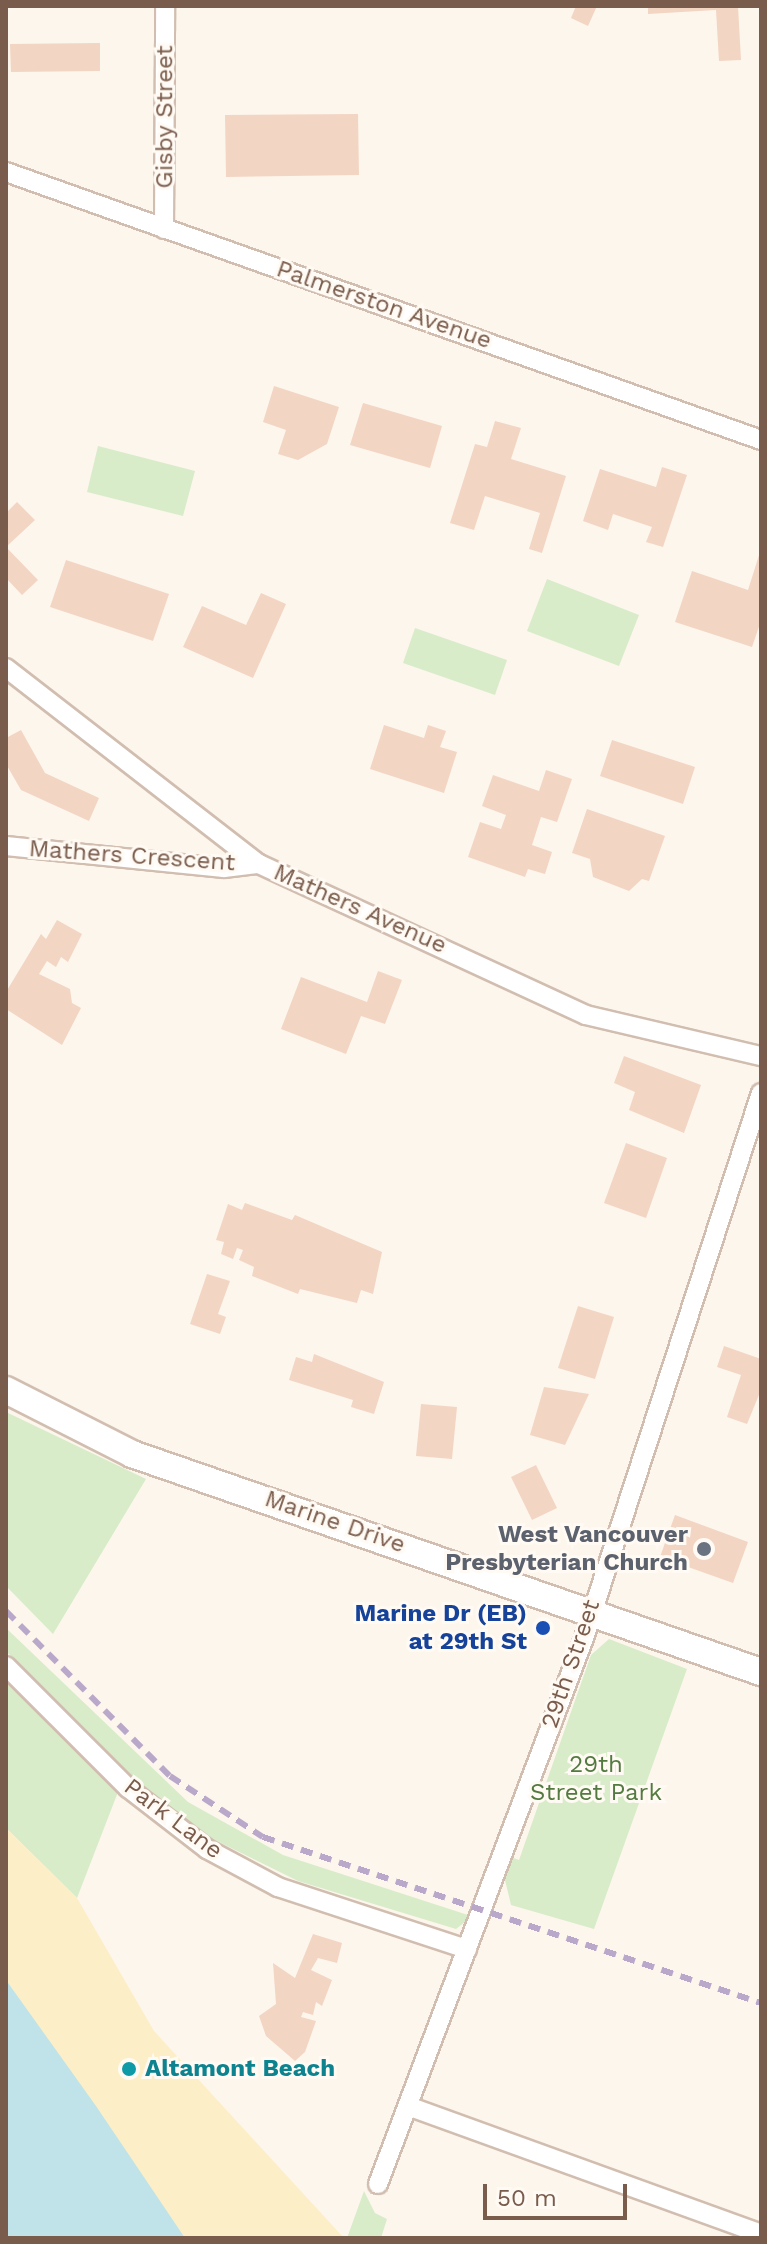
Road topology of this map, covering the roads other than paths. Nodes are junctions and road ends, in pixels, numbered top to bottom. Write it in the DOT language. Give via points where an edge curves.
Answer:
graph roads {
  1 [pos="165,6"];
  2 [pos="6,172"];
  3 [pos="164,229"];
  4 [pos="761,440"];
  5 [pos="6,668"];
  6 [pos="6,846"];
  7 [pos="259,864"];
  8 [pos="761,1056"];
  9 [pos="761,1093"];
  10 [pos="6,1390"];
  11 [pos="592,1609"];
  12 [pos="6,1666"];
  13 [pos="761,1672"];
  14 [pos="467,1949"];
  15 [pos="408,2106"];
  16 [pos="378,2184"];
  17 [pos="761,2234"];
  1 -- 3 [label="street, Gisby Street"];
  2 -- 3 [label="street, Palmerston Avenue"];
  3 -- 4 [label="street, Palmerston Avenue"];
  5 -- 7 [label="street, Mathers Avenue"];
  6 -- 7 [label="street, Mathers Crescent" via="224,868"];
  7 -- 8 [label="street, Mathers Avenue" via="586,1015"];
  9 -- 11 [label="street, 29th Street"];
  10 -- 11 [label="main road, Marine Drive" via="132,1454"];
  11 -- 13 [label="main road, Marine Drive"];
  11 -- 14 [label="street, 29th Street"];
  12 -- 14 [label="street, Park Lane" via="128,1788 207,1849 278,1887"];
  14 -- 15 [label="street, 29th Street"];
  15 -- 16 [label="street, 29th Street"];
  15 -- 17 [label="street"];
}
